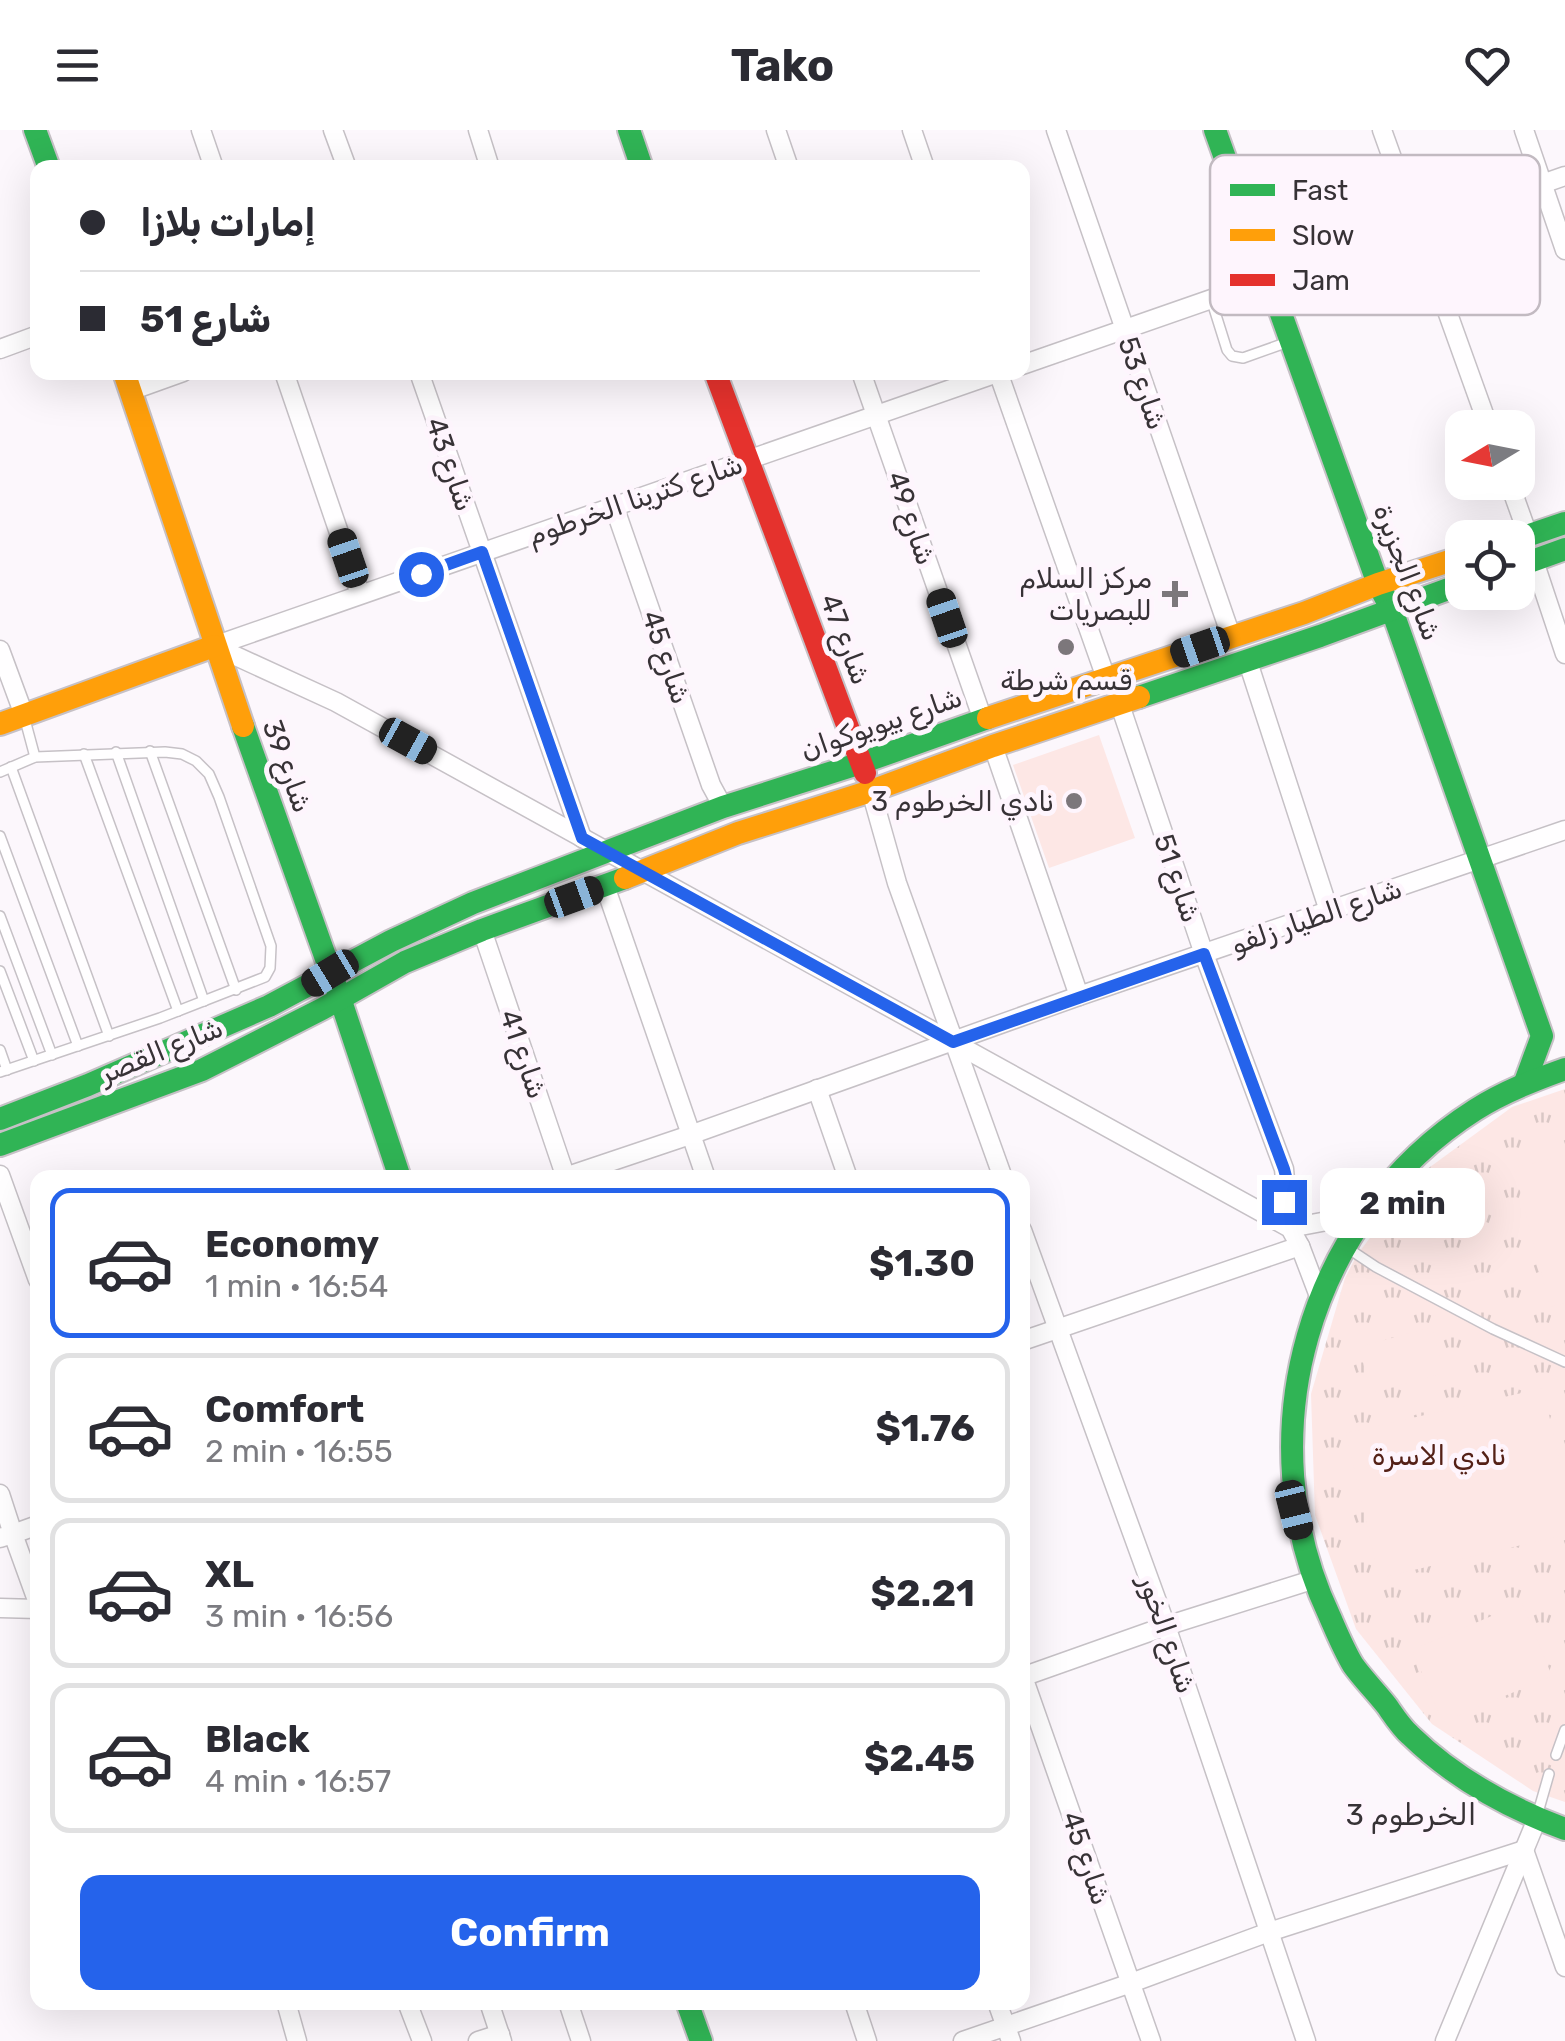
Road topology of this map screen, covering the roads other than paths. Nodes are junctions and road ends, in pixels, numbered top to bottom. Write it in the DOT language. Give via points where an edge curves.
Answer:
graph roads {
  1 [pos="35,130"];
  2 [pos="201,130"];
  3 [pos="334,130"];
  4 [pos="478,130"];
  5 [pos="629,130"];
  6 [pos="776,130"];
  7 [pos="912,130"];
  8 [pos="1056,130"];
  9 [pos="1214,130"];
  10 [pos="1382,130"];
  11 [pos="1524,130"];
  12 [pos="1223,155"];
  13 [pos="1390,155"];
  14 [pos="1533,155"];
  15 [pos="46,160"];
  16 [pos="211,160"];
  17 [pos="343,160"];
  18 [pos="487,160"];
  19 [pos="639,160"];
  20 [pos="787,160"];
  21 [pos="922,160"];
  22 [pos="1540,175"];
  23 [pos="1565,176"];
  24 [pos="1543,184"];
  25 [pos="1540,185"];
  26 [pos="1565,250"];
  27 [pos="1210,299"];
  28 [pos="1216,315"];
  29 [pos="1281,315"];
  30 [pos="1447,315"];
  31 [pos="1125,329"];
  32 [pos="30,338"];
  33 [pos="1290,341"];
  34 [pos="0,349"];
  35 [pos="1030,361"];
  36 [pos="287,380"];
  37 [pos="421,380"];
  38 [pos="718,380"];
  39 [pos="864,380"];
  40 [pos="978,380"];
  41 [pos="1000,380"];
  42 [pos="127,382"];
  43 [pos="1482,410"];
  44 [pos="876,415"];
  45 [pos="747,460"];
  46 [pos="614,506"];
  47 [pos="1565,523"];
  48 [pos="1535,533"];
  49 [pos="1565,549"];
  50 [pos="482,552"];
  51 [pos="1535,560"];
  52 [pos="1445,562"];
  53 [pos="1378,584"];
  54 [pos="1535,584"];
  55 [pos="1445,590"];
  56 [pos="360,594"];
  57 [pos="1392,610"];
  58 [pos="1231,636"];
  59 [pos="214,646"];
  60 [pos="0,650"];
  61 [pos="1565,654"];
  62 [pos="1247,660"];
  63 [pos="1106,678"];
  64 [pos="1120,704"];
  65 [pos="24,716"];
  66 [pos="982,720"];
  67 [pos="0,724"];
  68 [pos="992,746"];
  69 [pos="150,751"];
  70 [pos="116,752"];
  71 [pos="84,754"];
  72 [pos="34,756"];
  73 [pos="861,763"];
  74 [pos="12,767"];
  75 [pos="0,772"];
  76 [pos="871,791"];
  77 [pos="722,807"];
  78 [pos="1565,830"];
  79 [pos="0,836"];
  80 [pos="582,838"];
  81 [pos="606,851"];
  82 [pos="1481,859"];
  83 [pos="642,870"];
  84 [pos="605,886"];
  85 [pos="1329,911"];
  86 [pos="0,916"];
  87 [pos="482,930"];
  88 [pos="1204,954"];
  89 [pos="0,972"];
  90 [pos="330,973"];
  91 [pos="236,990"];
  92 [pos="1079,996"];
  93 [pos="340,998"];
  94 [pos="204,1001"];
  95 [pos="178,1011"];
  96 [pos="109,1036"];
  97 [pos="1542,1036"];
  98 [pos="953,1042"];
  99 [pos="78,1046"];
  100 [pos="1565,1046"];
  101 [pos="0,1050"];
  102 [pos="52,1055"];
  103 [pos="34,1061"];
  104 [pos="1565,1069"];
  105 [pos="4,1071"];
  106 [pos="1525,1082"];
  107 [pos="817,1090"];
  108 [pos="0,1119"];
  109 [pos="690,1135"];
  110 [pos="0,1145"];
  111 [pos="397,1170"];
  112 [pos="562,1170"];
  113 [pos="585,1170"];
  114 [pos="703,1170"];
  115 [pos="845,1170"];
  116 [pos="1000,1170"];
  117 [pos="0,1175"];
  118 [pos="1364,1214"];
  119 [pos="1284,1224"];
  120 [pos="1344,1245"];
  121 [pos="1300,1246"];
  122 [pos="1030,1252"];
  123 [pos="30,1258"];
  124 [pos="1319,1296"];
  125 [pos="1058,1328"];
  126 [pos="1030,1338"];
  127 [pos="1565,1362"];
  128 [pos="0,1494"];
  129 [pos="30,1528"];
  130 [pos="6,1536"];
  131 [pos="1312,1580"];
  132 [pos="30,1588"];
  133 [pos="30,1606"];
  134 [pos="0,1608"];
  135 [pos="1166,1626"];
  136 [pos="1030,1674"];
  137 [pos="1030,1696"];
  138 [pos="1565,1730"];
  139 [pos="1556,1756"];
  140 [pos="1549,1774"];
  141 [pos="1537,1819"];
  142 [pos="1565,1829"];
  143 [pos="1524,1850"];
  144 [pos="1270,1932"];
  145 [pos="1565,1967"];
  146 [pos="1131,1984"];
  147 [pos="288,2010"];
  148 [pos="410,2010"];
  149 [pos="492,2010"];
  150 [pos="571,2010"];
  151 [pos="690,2010"];
  152 [pos="857,2010"];
  153 [pos="1000,2010"];
  154 [pos="1008,2034"];
  155 [pos="501,2038"];
  156 [pos="297,2041"];
  157 [pos="422,2041"];
  158 [pos="478,2041"];
  159 [pos="581,2041"];
  160 [pos="701,2041"];
  161 [pos="867,2041"];
  162 [pos="963,2041"];
  163 [pos="1151,2041"];
  164 [pos="1306,2041"];
  165 [pos="1446,2041"];
  1 -- 15 [label="street"];
  2 -- 16 [label="street"];
  3 -- 17 [label="street"];
  4 -- 18 [label="street"];
  5 -- 19 [label="street"];
  6 -- 20 [label="street"];
  7 -- 21 [label="street"];
  8 -- 31 [label="street, شارع 53"];
  9 -- 12 [label="street, شارع الجزيرة"];
  10 -- 13 [label="street"];
  11 -- 14 [label="street"];
  22 -- 24 [label="street"];
  23 -- 24 [label="street"];
  24 -- 25 [label="street"];
  24 -- 26 [label="street"];
  27 -- 31 [label="street"];
  28 -- 33 [label="lane" via="1232,356"];
  29 -- 33 [label="street, شارع الجزيرة"];
  30 -- 43 [label="street"];
  31 -- 35 [label="street"];
  31 -- 58 [label="street, شارع 53"];
  32 -- 34 [label="street"];
  33 -- 53 [label="street, شارع الجزيرة"];
  36 -- 56 [label="street"];
  37 -- 50 [label="street, شارع 43"];
  38 -- 45 [label="street, شارع 47"];
  39 -- 44 [label="street, شارع 49"];
  40 -- 44 [label="street, شارع كترينا الخرطوم"];
  41 -- 63 [label="street"];
  42 -- 59 [label="street, شارع 39"];
  44 -- 45 [label="street, شارع كترينا الخرطوم"];
  44 -- 66 [label="street, شارع 49"];
  45 -- 46 [label="street, شارع كترينا الخرطوم"];
  45 -- 73 [label="street, شارع 47"];
  46 -- 50 [label="street, شارع كترينا الخرطوم"];
  46 -- 77 [label="street, شارع 45"];
  47 -- 48 [label="street"];
  49 -- 51 [label="street"];
  50 -- 56 [label="street, شارع كترينا الخرطوم"];
  50 -- 80 [label="street, شارع 43"];
  52 -- 53 [label="street, شارع بيويوكوان"];
  53 -- 57 [label="street, شارع الجزيرة"];
  53 -- 58 [label="street, شارع بيويوكوان"];
  54 -- 61 [label="street"];
  55 -- 57 [label="street"];
  56 -- 59 [label="street, شارع كترينا الخرطوم"];
  57 -- 62 [label="street"];
  57 -- 82 [label="street, شارع الجزيرة"];
  58 -- 63 [label="street, شارع بيويوكوان"];
  59 -- 65 [label="street"];
  59 -- 80 [label="street" via="336,702"];
  59 -- 90 [label="street, شارع 39"];
  60 -- 65 [label="street"];
  62 -- 64 [label="street"];
  62 -- 85 [label="street"];
  63 -- 66 [label="street, شارع بيويوكوان"];
  64 -- 68 [label="street"];
  64 -- 88 [label="street, شارع 51"];
  65 -- 67 [label="street"];
  65 -- 72 [label="lane"];
  66 -- 73 [label="street, شارع بيويوكوان"];
  68 -- 76 [label="street"];
  68 -- 92 [label="street"];
  69 -- 70 [label="lane"];
  69 -- 91 [label="lane"];
  69 -- 91 [label="lane" via="196,760 234,837 271,946 265,977"];
  70 -- 71 [label="lane"];
  70 -- 94 [label="lane"];
  71 -- 72 [label="lane"];
  71 -- 95 [label="lane"];
  72 -- 74 [label="lane"];
  73 -- 76 [label="street, شارع 47"];
  73 -- 77 [label="street, شارع بيويوكوان"];
  74 -- 75 [label="lane"];
  74 -- 96 [label="lane"];
  76 -- 83 [label="street"];
  76 -- 98 [label="street, شارع 47"];
  77 -- 81 [label="street, شارع بيويوكوان"];
  78 -- 82 [label="street, شارع الطيار زلفو"];
  79 -- 99 [label="lane"];
  80 -- 81 [label="street"];
  81 -- 83 [label="street"];
  81 -- 90 [label="street, شارع بيويوكوان" via="458,909"];
  82 -- 85 [label="street, شارع الطيار زلفو"];
  82 -- 97 [label="street, شارع الجزيرة"];
  83 -- 84 [label="street"];
  83 -- 98 [label="street"];
  84 -- 87 [label="street"];
  84 -- 109 [label="street"];
  85 -- 88 [label="street, شارع الطيار زلفو"];
  86 -- 102 [label="lane"];
  87 -- 93 [label="street"];
  87 -- 112 [label="street, شارع 41"];
  88 -- 92 [label="street, شارع الطيار زلفو"];
  88 -- 119 [label="street, شارع 51" via="1284,1169"];
  89 -- 103 [label="lane"];
  90 -- 93 [label="street, شارع 39"];
  90 -- 108 [label="street, شارع القصر" via="269,1006"];
  91 -- 94 [label="lane"];
  92 -- 98 [label="street, شارع الطيار زلفو"];
  93 -- 110 [label="street, شارع القصر" via="202,1070"];
  93 -- 111 [label="street, شارع 39"];
  94 -- 95 [label="lane"];
  95 -- 96 [label="lane"];
  96 -- 99 [label="lane"];
  97 -- 100 [label="street"];
  97 -- 106 [label="street"];
  98 -- 107 [label="street, شارع الطيار زلفو"];
  98 -- 116 [label="street"];
  98 -- 119 [label="street"];
  99 -- 102 [label="lane"];
  101 -- 105 [label="lane"];
  102 -- 103 [label="lane"];
  103 -- 105 [label="lane"];
  104 -- 106 [label="street"];
  106 -- 118 [label="street" via="1464,1116 1410,1161"];
  107 -- 109 [label="street, شارع الطيار زلفو"];
  107 -- 115 [label="street"];
  109 -- 113 [label="street, شارع الطيار زلفو"];
  109 -- 114 [label="street"];
  117 -- 123 [label="street"];
  118 -- 119 [label="street"];
  118 -- 120 [label="street"];
  119 -- 121 [label="street"];
  120 -- 124 [label="street"];
  120 -- 127 [label="lane"];
  121 -- 124 [label="street"];
  121 -- 125 [label="street"];
  122 -- 125 [label="street, شارع الخور"];
  124 -- 131 [label="street" via="1298,1366 1290,1438 1294,1510"];
  125 -- 126 [label="street"];
  125 -- 135 [label="street, شارع الخور"];
  128 -- 130 [label="street"];
  129 -- 130 [label="street"];
  130 -- 132 [label="street"];
  131 -- 135 [label="street"];
  131 -- 141 [label="street" via="1352,1662 1409,1734 1481,1790"];
  133 -- 134 [label="street"];
  135 -- 136 [label="street"];
  135 -- 144 [label="street, شارع الخور"];
  137 -- 146 [label="street, شارع 45"];
  138 -- 139 [label="lane"];
  140 -- 141 [label="lane"];
  141 -- 142 [label="street"];
  141 -- 143 [label="street"];
  143 -- 144 [label="street"];
  143 -- 145 [label="street"];
  143 -- 165 [label="street"];
  144 -- 146 [label="street"];
  144 -- 164 [label="street, شارع الخور"];
  146 -- 154 [label="street"];
  146 -- 163 [label="street, شارع 45"];
  147 -- 156 [label="street"];
  148 -- 157 [label="street"];
  149 -- 155 [label="street"];
  150 -- 159 [label="street"];
  151 -- 160 [label="street"];
  152 -- 161 [label="street"];
  153 -- 154 [label="street"];
  154 -- 162 [label="street"];
  155 -- 158 [label="street"];
}
